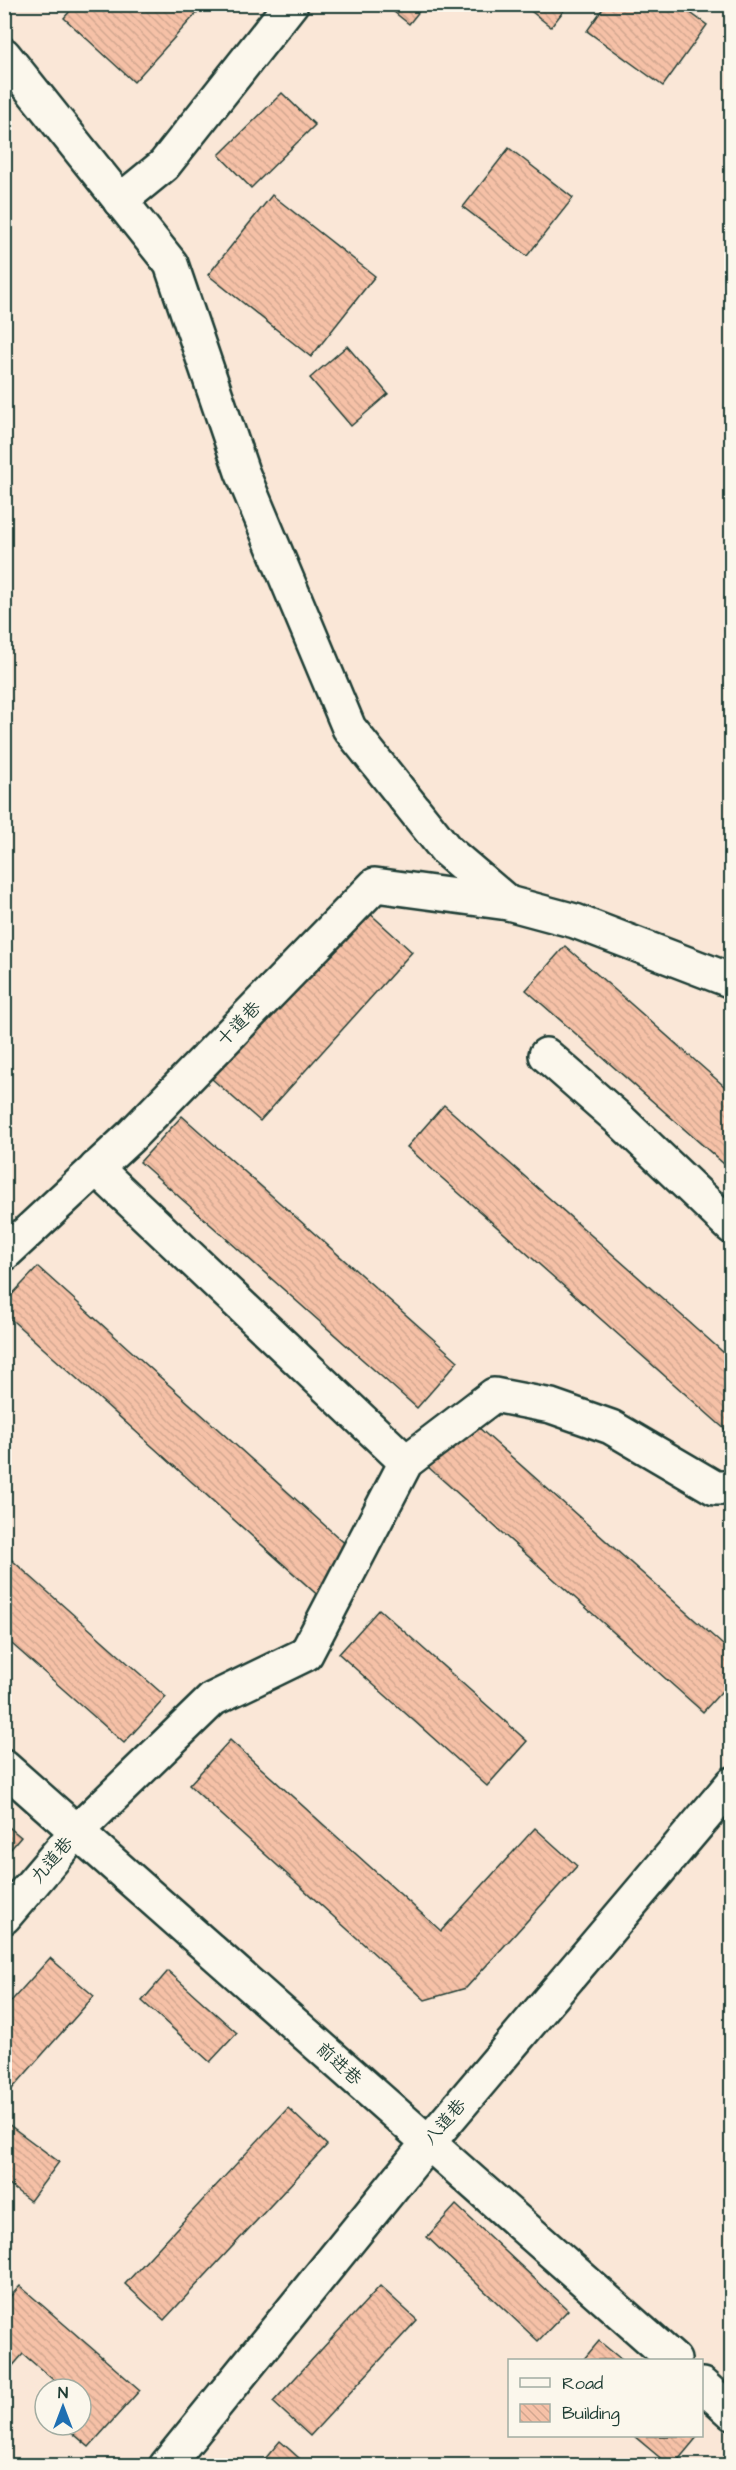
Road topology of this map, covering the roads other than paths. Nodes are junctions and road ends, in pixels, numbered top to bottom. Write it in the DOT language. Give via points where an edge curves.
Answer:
graph roads {
  1 [pos="291,4"];
  2 [pos="4,55"];
  3 [pos="120,201"];
  4 [pos="508,903"];
  5 [pos="732,981"];
  6 [pos="546,1055"];
  7 [pos="96,1168"];
  8 [pos="732,1227"];
  9 [pos="4,1254"];
  10 [pos="406,1462"];
  11 [pos="732,1488"];
  12 [pos="4,1767"];
  13 [pos="732,1784"];
  14 [pos="77,1831"];
  15 [pos="4,1917"];
  16 [pos="428,2143"];
  17 [pos="672,2359"];
  18 [pos="703,2386"];
  19 [pos="732,2412"];
  20 [pos="166,2466"];
  1 -- 3 [label="street" via="164,165"];
  2 -- 3 [label="street"];
  3 -- 4 [label="street" via="171,264 242,472 349,728 447,851"];
  4 -- 5 [label="street" via="575,921"];
  4 -- 7 [label="street, 十道巷" via="375,885"];
  6 -- 8 [label="street"];
  7 -- 9 [label="street, 十道巷"];
  7 -- 10 [label="street"];
  10 -- 11 [label="street" via="494,1395 551,1406 611,1428 715,1488"];
  10 -- 14 [label="street, 九道巷" via="306,1654 213,1699"];
  12 -- 14 [label="street, 前进巷"];
  13 -- 16 [label="street, 八道巷"];
  14 -- 15 [label="street, 九道巷"];
  14 -- 16 [label="street, 前进巷"];
  16 -- 17 [label="street, 前进巷"];
  16 -- 20 [label="street, 八道巷"];
  18 -- 19 [label="street"];
}
